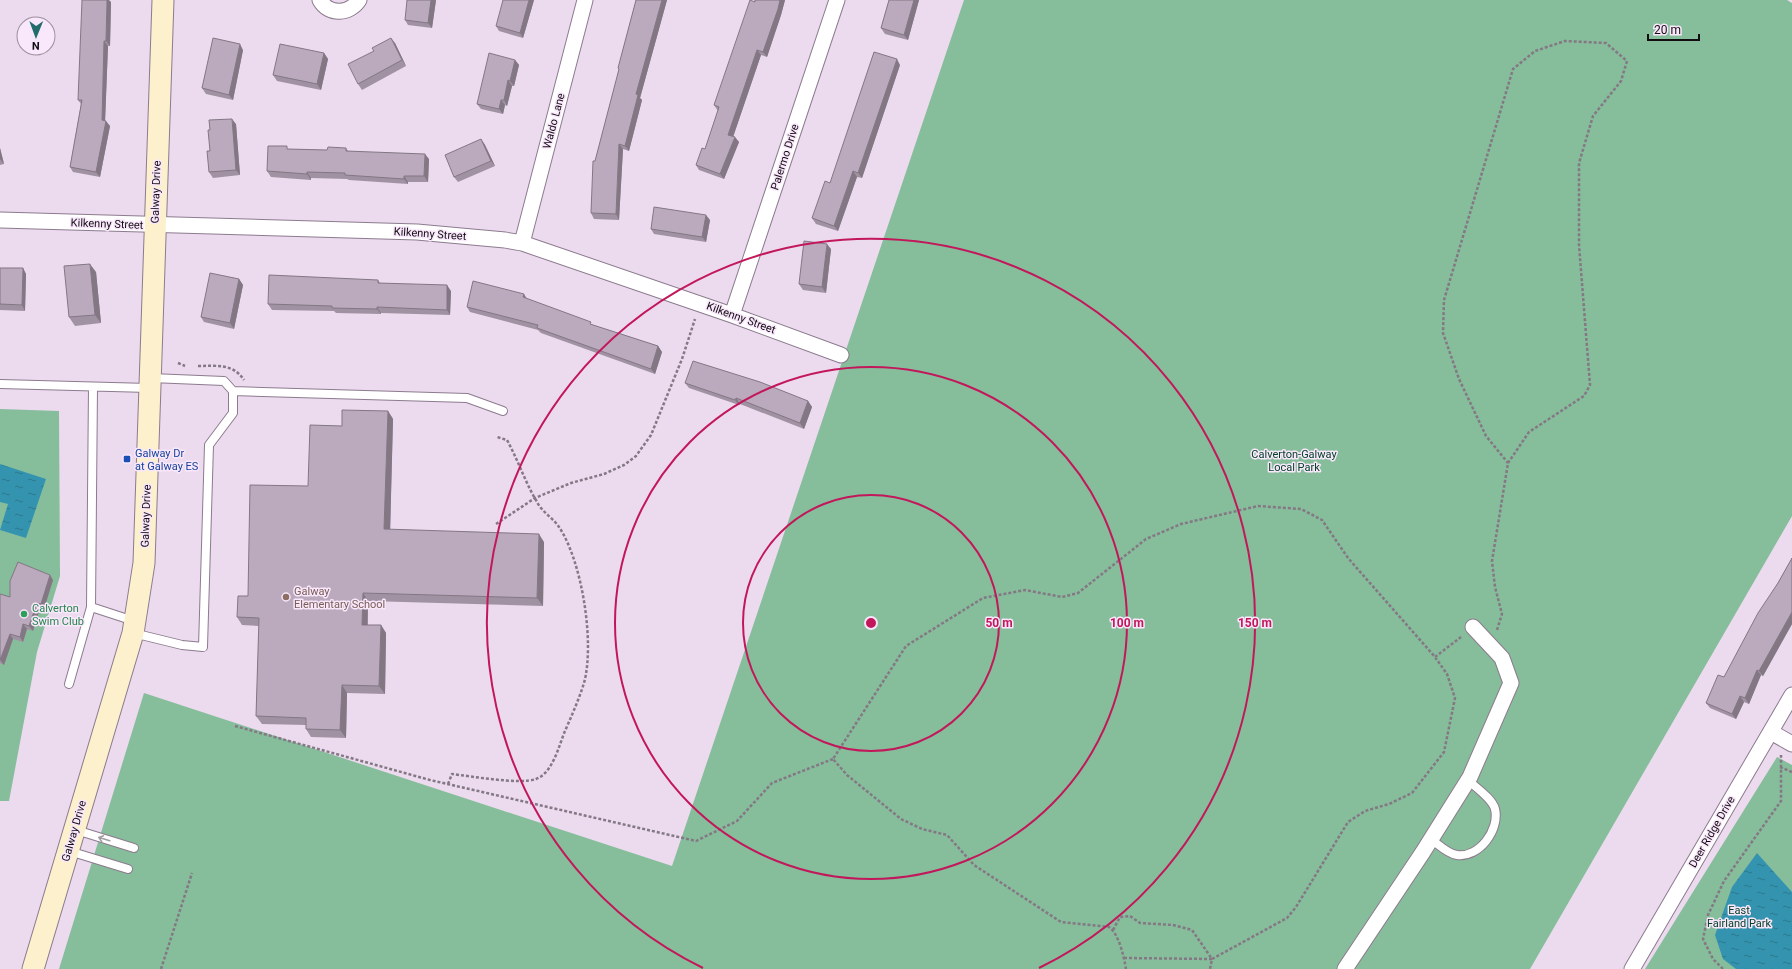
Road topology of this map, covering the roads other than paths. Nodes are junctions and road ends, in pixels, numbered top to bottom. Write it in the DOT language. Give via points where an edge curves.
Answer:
graph roads {
  1 [pos="163,0"];
  2 [pos="320,0"];
  3 [pos="359,0"];
  4 [pos="585,0"];
  5 [pos="837,0"];
  6 [pos="0,220"];
  7 [pos="155,225"];
  8 [pos="522,243"];
  9 [pos="732,314"];
  10 [pos="841,354"];
  11 [pos="150,383"];
  12 [pos="0,384"];
  13 [pos="93,387"];
  14 [pos="232,391"];
  15 [pos="503,411"];
  16 [pos="91,607"];
  17 [pos="134,627"];
  18 [pos="1473,627"];
  19 [pos="69,684"];
  20 [pos="1792,695"];
  21 [pos="1782,738"];
  22 [pos="1468,780"];
  23 [pos="75,830"];
  24 [pos="1431,839"];
  25 [pos="134,848"];
  26 [pos="68,850"];
  27 [pos="128,869"];
  28 [pos="33,969"];
  29 [pos="1345,969"];
  30 [pos="1632,969"];
  1 -- 7 [label="street, Galway Drive"];
  2 -- 3 [label="street" via="328,9 342,12 356,5"];
  4 -- 8 [label="street, Waldo Lane"];
  5 -- 9 [label="street, Palermo Drive"];
  6 -- 7 [label="street, Kilkenny Street"];
  7 -- 8 [label="street, Kilkenny Street" via="417,232"];
  7 -- 11 [label="street, Galway Drive"];
  8 -- 9 [label="street, Kilkenny Street"];
  9 -- 10 [label="street, Kilkenny Street"];
  11 -- 13 [label="lane"];
  11 -- 14 [label="lane" via="224,381"];
  11 -- 17 [label="street, Galway Drive" via="144,563"];
  12 -- 13 [label="lane"];
  13 -- 16 [label="lane"];
  14 -- 15 [label="lane" via="467,398"];
  14 -- 17 [label="lane" via="233,413 209,445 203,647 182,645"];
  16 -- 17 [label="lane"];
  16 -- 19 [label="lane"];
  17 -- 23 [label="street, Galway Drive"];
  18 -- 22 [label="street" via="1502,658 1511,682"];
  20 -- 21 [label="street, Deer Ridge Drive"];
  21 -- 30 [label="street, Deer Ridge Drive"];
  22 -- 24 [label="street"];
  22 -- 24 [label="lane" via="1495,809 1495,822 1491,834 1482,846 1469,854 1457,855"];
  25 -- 23 [label="lane, one-way"];
  23 -- 26 [label="street, Galway Drive"];
  24 -- 29 [label="street"];
  26 -- 27 [label="lane"];
  26 -- 28 [label="street, Galway Drive"];
}
